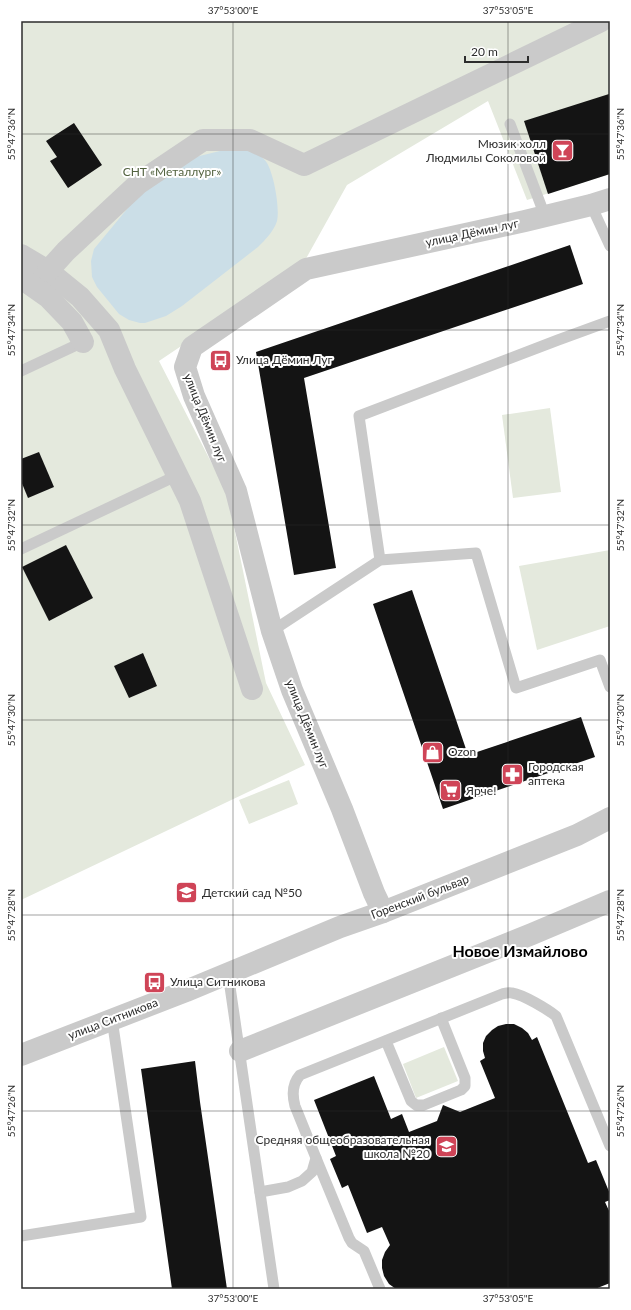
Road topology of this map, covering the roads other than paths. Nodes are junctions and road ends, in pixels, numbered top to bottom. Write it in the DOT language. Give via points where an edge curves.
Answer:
graph roads {
  1 [pos="602,21"];
  2 [pos="510,124"];
  3 [pos="601,202"];
  4 [pos="545,216"];
  5 [pos="610,246"];
  6 [pos="21,255"];
  7 [pos="48,271"];
  8 [pos="21,278"];
  9 [pos="610,321"];
  10 [pos="83,342"];
  11 [pos="21,371"];
  12 [pos="178,475"];
  13 [pos="21,549"];
  14 [pos="380,560"];
  15 [pos="272,631"];
  16 [pos="610,687"];
  17 [pos="252,690"];
  18 [pos="610,818"];
  19 [pos="610,901"];
  20 [pos="383,912"];
  21 [pos="228,973"];
  22 [pos="441,1018"];
  23 [pos="112,1019"];
  24 [pos="386,1040"];
  25 [pos="240,1051"];
  26 [pos="21,1055"];
  27 [pos="610,1146"];
  28 [pos="316,1158"];
  29 [pos="260,1192"];
  30 [pos="21,1236"];
  31 [pos="274,1289"];
  32 [pos="380,1289"];
  1 -- 7 [label="street" via="304,165 250,140 203,140 139,183"];
  2 -- 4 [label="lane"];
  3 -- 4 [label="street, улица Дёмин луг"];
  3 -- 5 [label="lane"];
  4 -- 15 [label="street, улица Дёмин луг" via="306,270 192,347 185,367 194,396 236,491"];
  6 -- 7 [label="street"];
  7 -- 12 [label="street" via="80,297 109,330 125,369"];
  8 -- 10 [label="street" via="48,297 72,322"];
  9 -- 14 [label="lane" via="359,416"];
  10 -- 11 [label="lane"];
  12 -- 13 [label="lane"];
  12 -- 17 [label="street" via="190,501"];
  14 -- 15 [label="lane"];
  14 -- 16 [label="lane" via="476,553 516,688 600,660"];
  15 -- 20 [label="street, улица Дёмин луг" via="292,690"];
  18 -- 20 [label="street, Горенский бульвар" via="577,835"];
  19 -- 25 [label="street"];
  20 -- 21 [label="street, Горенский бульвар"];
  21 -- 23 [label="street, улица Ситникова"];
  21 -- 25 [label="lane"];
  22 -- 24 [label="lane"];
  22 -- 24 [label="lane" via="465,1078 465,1086 424,1105 411,1101"];
  22 -- 27 [label="lane" via="510,992 551,1012 559,1021"];
  23 -- 26 [label="street, улица Ситникова"];
  23 -- 30 [label="lane" via="142,1217"];
  24 -- 28 [label="lane" via="300,1075 294,1085 295,1106"];
  25 -- 29 [label="lane"];
  28 -- 29 [label="lane" via="312,1172 302,1182"];
  28 -- 32 [label="lane" via="349,1238 364,1251"];
  29 -- 31 [label="lane"];
}
